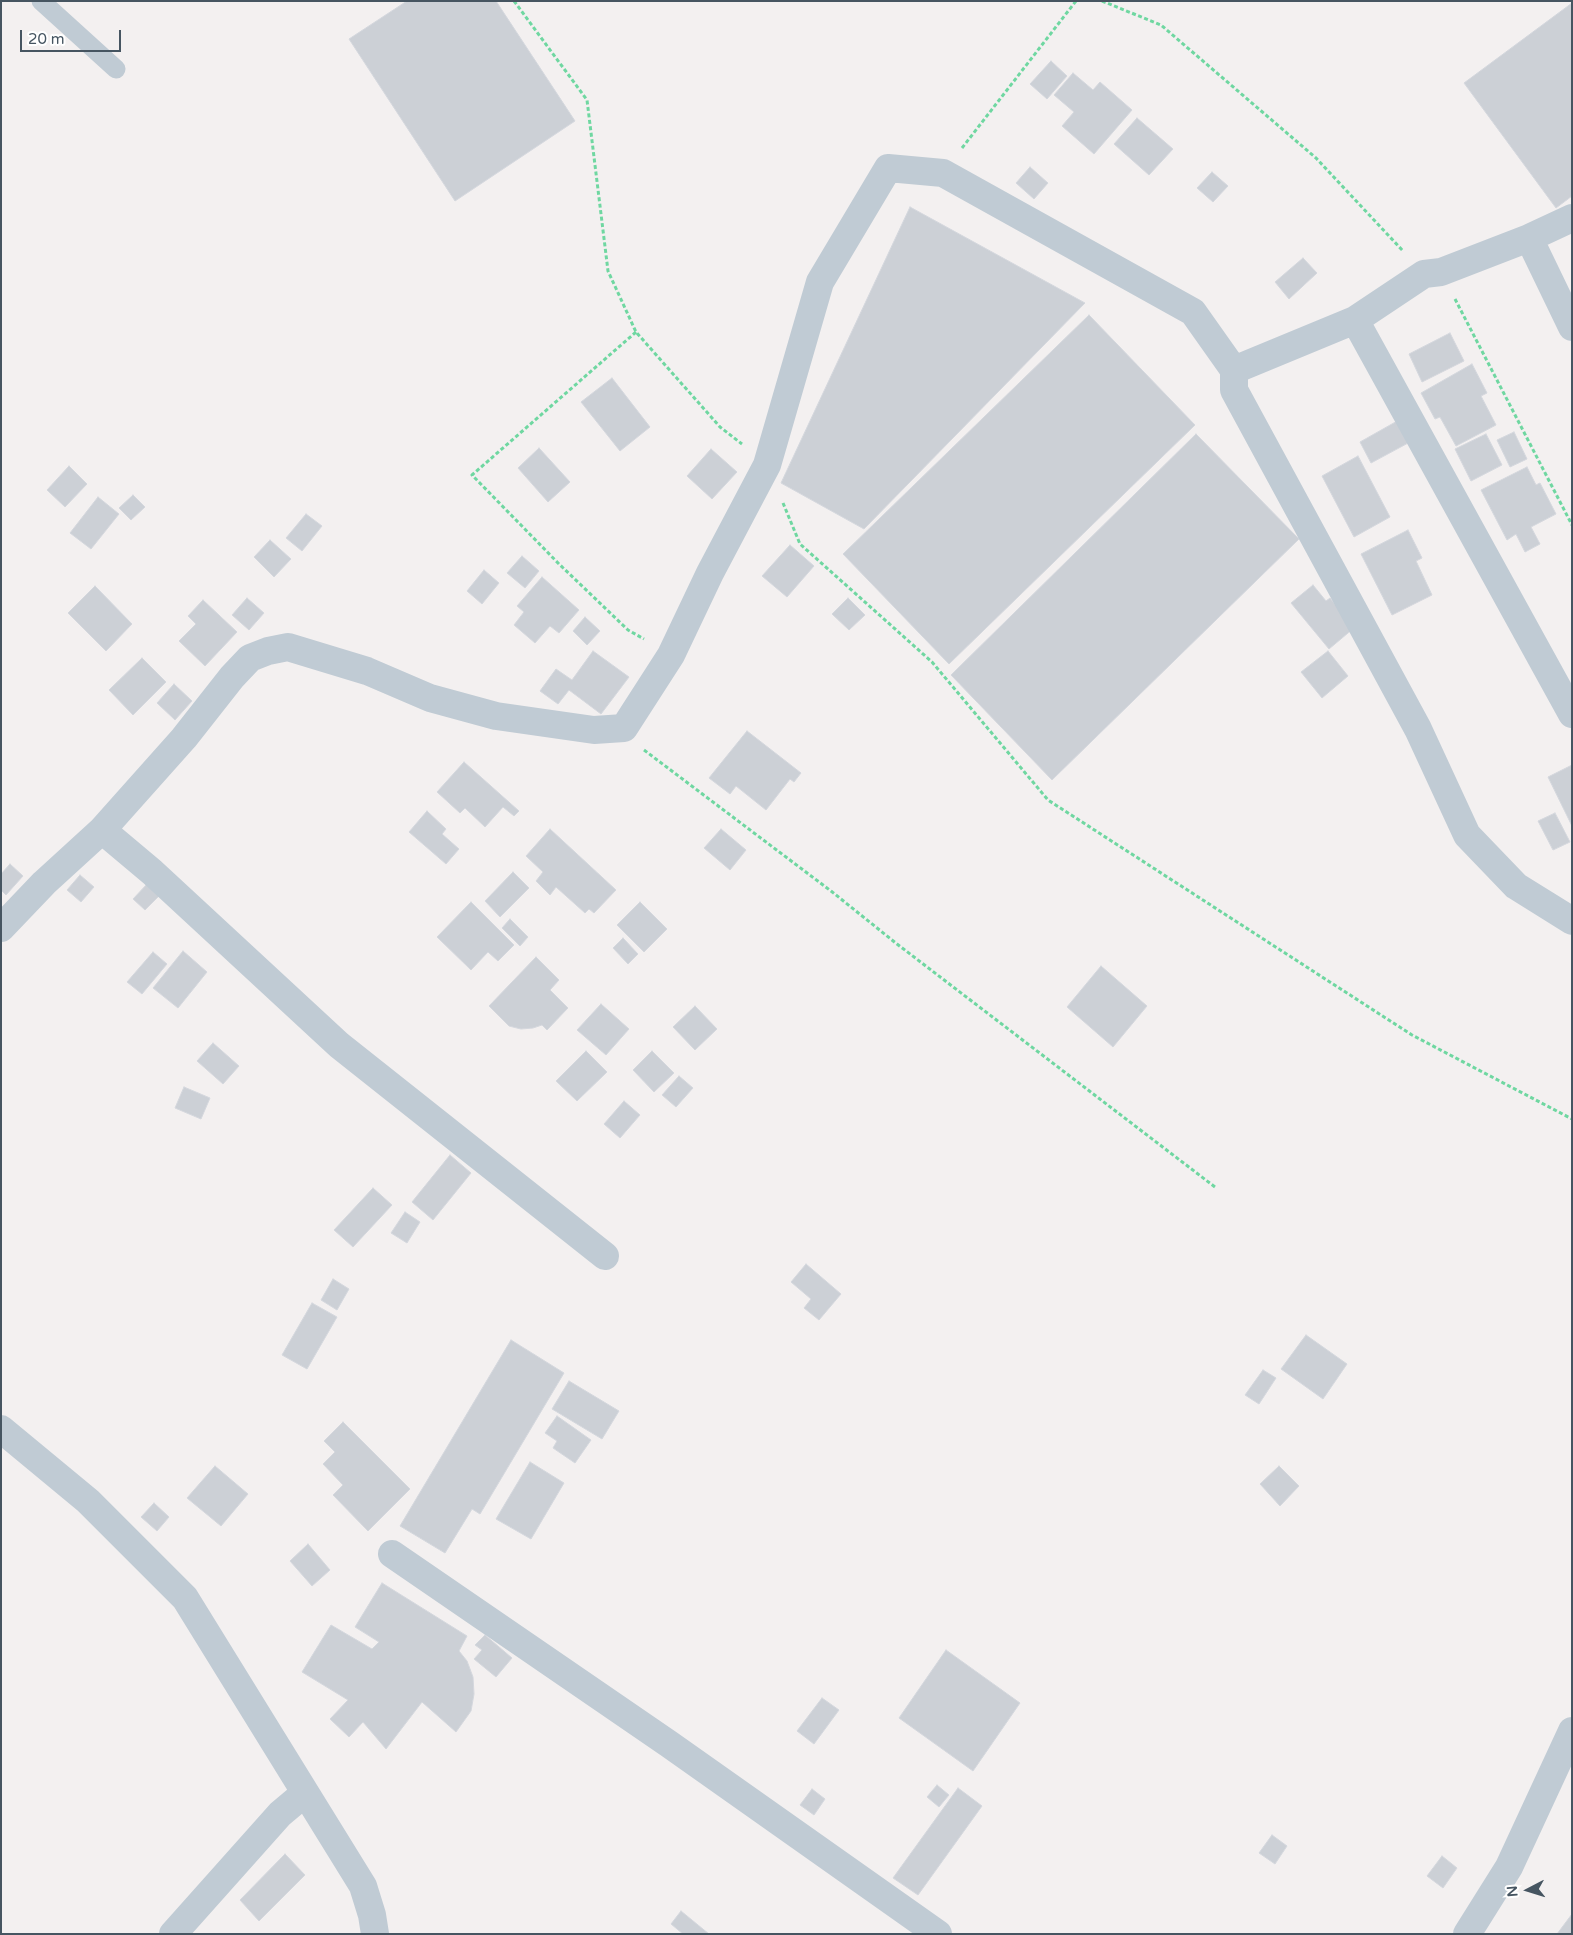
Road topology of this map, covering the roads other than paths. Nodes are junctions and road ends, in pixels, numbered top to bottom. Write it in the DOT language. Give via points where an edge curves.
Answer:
graph roads {
  1 [pos="41,1"];
  2 [pos="116,70"];
  3 [pos="1572,218"];
  4 [pos="1529,238"];
  5 [pos="1355,320"];
  6 [pos="1572,327"];
  7 [pos="1234,370"];
  8 [pos="1572,714"];
  9 [pos="102,830"];
  10 [pos="1572,921"];
  11 [pos="1,928"];
  12 [pos="605,1256"];
  13 [pos="1,1429"];
  14 [pos="392,1554"];
  15 [pos="1572,1731"];
  16 [pos="305,1792"];
  17 [pos="173,1934"];
  18 [pos="375,1934"];
  19 [pos="938,1934"];
  20 [pos="1468,1934"];
  1 -- 2 [label="lane"];
  3 -- 4 [label="street"];
  4 -- 5 [label="street" via="1433,273"];
  4 -- 6 [label="street"];
  5 -- 7 [label="street"];
  5 -- 8 [label="street"];
  7 -- 9 [label="street" via="1193,312 943,172 888,168 820,282 767,465 710,573 672,655 624,728 594,730 496,716 430,698 367,671 288,647 250,658"];
  7 -- 10 [label="street" via="1234,390 1418,729 1467,835 1516,886"];
  9 -- 11 [label="street"];
  9 -- 12 [label="street" via="152,872 338,1045"];
  13 -- 16 [label="street" via="88,1500 185,1598"];
  14 -- 19 [label="street"];
  15 -- 20 [label="street" via="1509,1867"];
  16 -- 17 [label="street" via="280,1814"];
  16 -- 18 [label="street" via="363,1886"];
}
